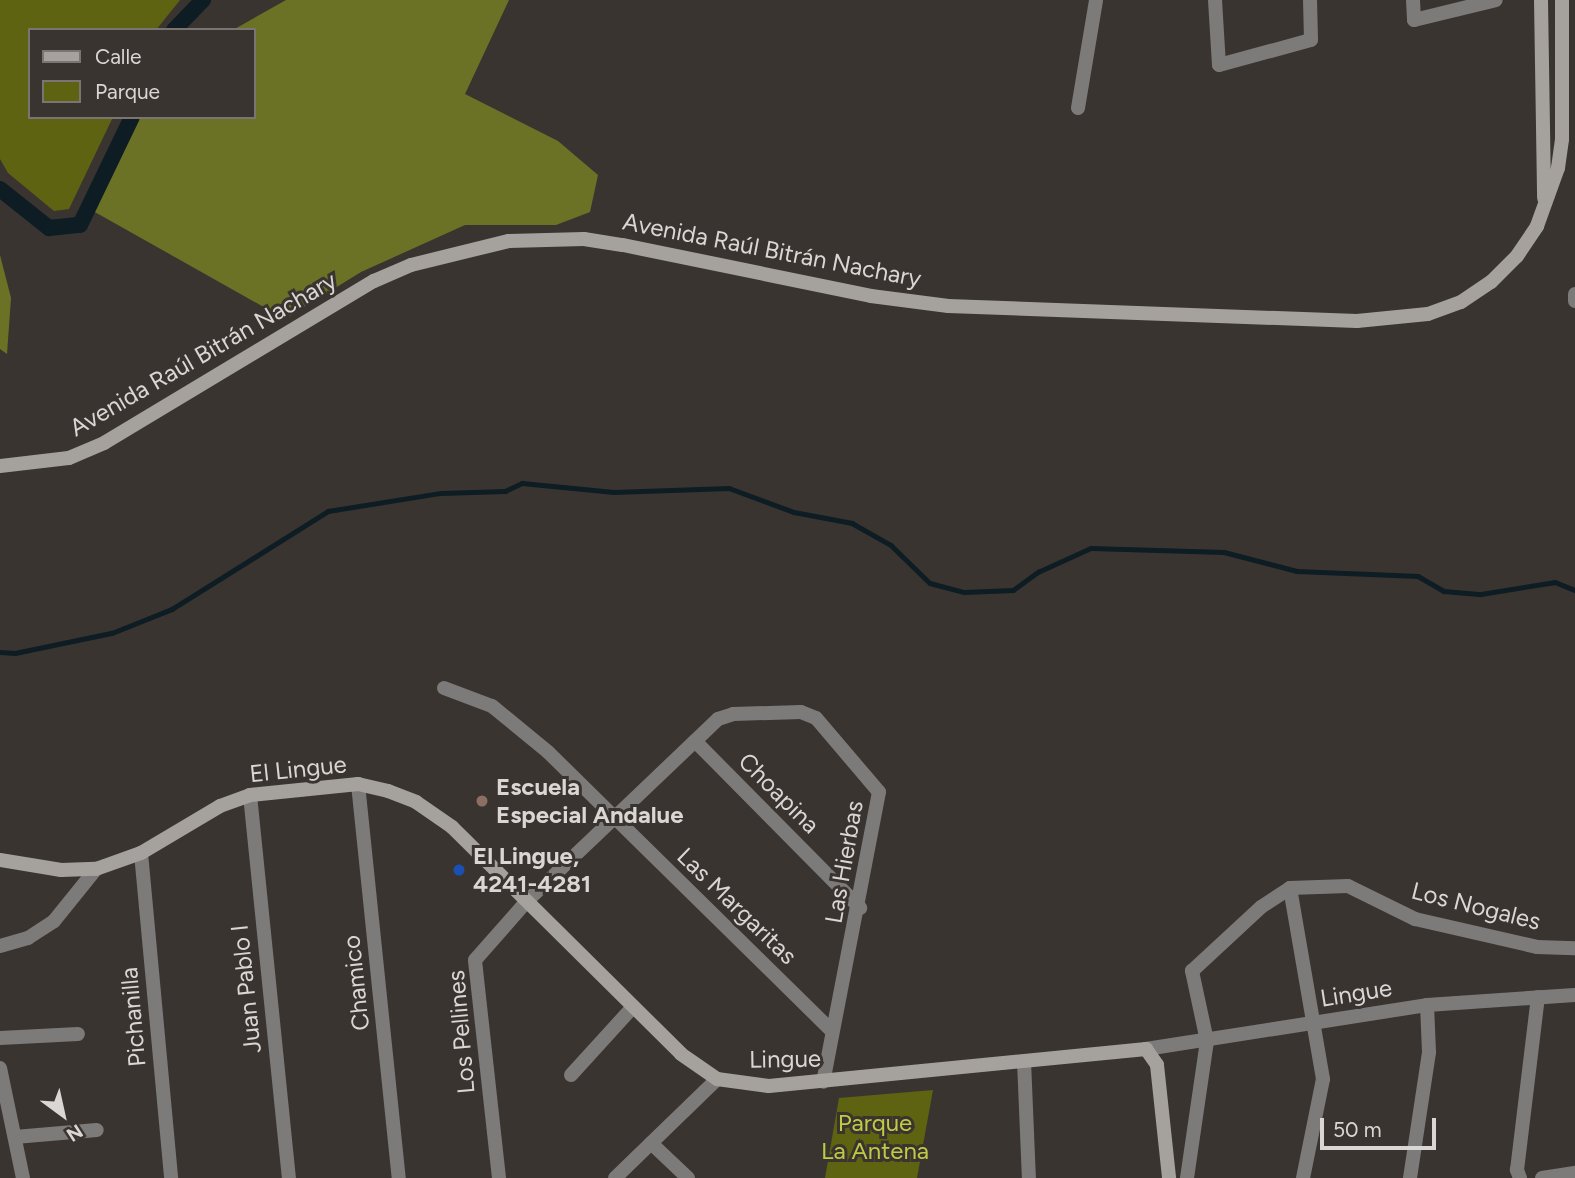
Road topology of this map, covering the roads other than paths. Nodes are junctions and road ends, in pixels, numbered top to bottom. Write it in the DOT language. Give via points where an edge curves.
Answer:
graph roads {
  1 [pos="1096,0"];
  2 [pos="1215,0"];
  3 [pos="1311,0"];
  4 [pos="1413,0"];
  5 [pos="1496,0"];
  6 [pos="1541,0"];
  7 [pos="1562,0"];
  8 [pos="1078,108"];
  9 [pos="1544,209"];
  10 [pos="1575,294"];
  11 [pos="1575,301"];
  12 [pos="0,466"];
  13 [pos="444,688"];
  14 [pos="695,741"];
  15 [pos="358,784"];
  16 [pos="250,795"];
  17 [pos="615,818"];
  18 [pos="141,853"];
  19 [pos="0,860"];
  20 [pos="96,869"];
  21 [pos="1290,888"];
  22 [pos="527,901"];
  23 [pos="860,908"];
  24 [pos="0,946"];
  25 [pos="1575,948"];
  26 [pos="1575,995"];
  27 [pos="1538,997"];
  28 [pos="1427,1005"];
  29 [pos="632,1008"];
  30 [pos="1311,1024"];
  31 [pos="832,1031"];
  32 [pos="78,1034"];
  33 [pos="0,1038"];
  34 [pos="1207,1041"];
  35 [pos="1150,1053"];
  36 [pos="1024,1061"];
  37 [pos="0,1068"];
  38 [pos="570,1075"];
  39 [pos="717,1079"];
  40 [pos="823,1082"];
  41 [pos="97,1130"];
  42 [pos="15,1137"];
  43 [pos="651,1143"];
  44 [pos="1575,1173"];
  45 [pos="23,1178"];
  46 [pos="170,1178"];
  47 [pos="289,1178"];
  48 [pos="399,1178"];
  49 [pos="499,1178"];
  50 [pos="615,1178"];
  51 [pos="688,1178"];
  52 [pos="1029,1178"];
  53 [pos="1169,1178"];
  54 [pos="1187,1178"];
  55 [pos="1303,1178"];
  56 [pos="1409,1178"];
  57 [pos="1520,1178"];
  58 [pos="1542,1178"];
  1 -- 8 [label="street"];
  2 -- 3 [label="street" via="1219,65 1311,40"];
  4 -- 5 [label="street" via="1414,20"];
  6 -- 9 [label="main road"];
  7 -- 9 [label="main road, Avenida Raúl Bitrán Nachary" via="1562,139"];
  9 -- 12 [label="main road, Avenida Raúl Bitrán Nachary" via="1517,256 1479,291 1428,314 1373,321 948,306 871,296 610,243 509,241 411,265 374,281 104,443 69,458"];
  10 -- 11 [label="street"];
  13 -- 17 [label="street, Las Margaritas" via="492,706 548,752"];
  14 -- 17 [label="street, Las Hierbas"];
  14 -- 23 [label="street, Choapina"];
  14 -- 23 [label="street, Las Hierbas" via="718,719 733,714 800,712 816,718 879,792"];
  15 -- 16 [label="main road, El Lingue"];
  15 -- 22 [label="main road, El Lingue" via="416,802 452,827"];
  15 -- 48 [label="street, Chamico"];
  16 -- 18 [label="main road, El Lingue"];
  16 -- 47 [label="street, Juan Pablo I"];
  17 -- 22 [label="street, Los Pellines"];
  17 -- 31 [label="street, Las Margaritas"];
  18 -- 20 [label="main road, El Lingue"];
  18 -- 46 [label="street, Pichanilla"];
  19 -- 20 [label="main road, El Lingue" via="61,870"];
  20 -- 24 [label="street" via="54,921 28,938"];
  21 -- 25 [label="street, Los Nogales" via="1348,886 1415,919 1537,947"];
  21 -- 30 [label="street"];
  21 -- 34 [label="street" via="1261,907 1192,971"];
  22 -- 29 [label="main road, El Lingue"];
  22 -- 49 [label="street, Los Pellines" via="475,960"];
  23 -- 31 [label="street, Las Hierbas"];
  26 -- 27 [label="street, Lingue"];
  27 -- 28 [label="street, Lingue"];
  27 -- 57 [label="street" via="1517,1170"];
  28 -- 30 [label="street, Lingue"];
  28 -- 56 [label="street" via="1429,1052"];
  29 -- 38 [label="street"];
  29 -- 39 [label="main road, El Lingue" via="681,1054"];
  30 -- 34 [label="street, Lingue"];
  30 -- 55 [label="street" via="1323,1079"];
  31 -- 40 [label="street, Las Hierbas"];
  32 -- 33 [label="street"];
  34 -- 35 [label="street, Lingue"];
  34 -- 54 [label="street"];
  35 -- 36 [label="main road, Lingue"];
  35 -- 53 [label="main road"];
  36 -- 40 [label="main road, Lingue"];
  36 -- 52 [label="street"];
  37 -- 42 [label="street"];
  39 -- 40 [label="main road, Lingue" via="769,1086"];
  39 -- 43 [label="street"];
  41 -- 42 [label="street"];
  42 -- 45 [label="street"];
  43 -- 50 [label="street"];
  43 -- 51 [label="street"];
  44 -- 58 [label="street"];
}
